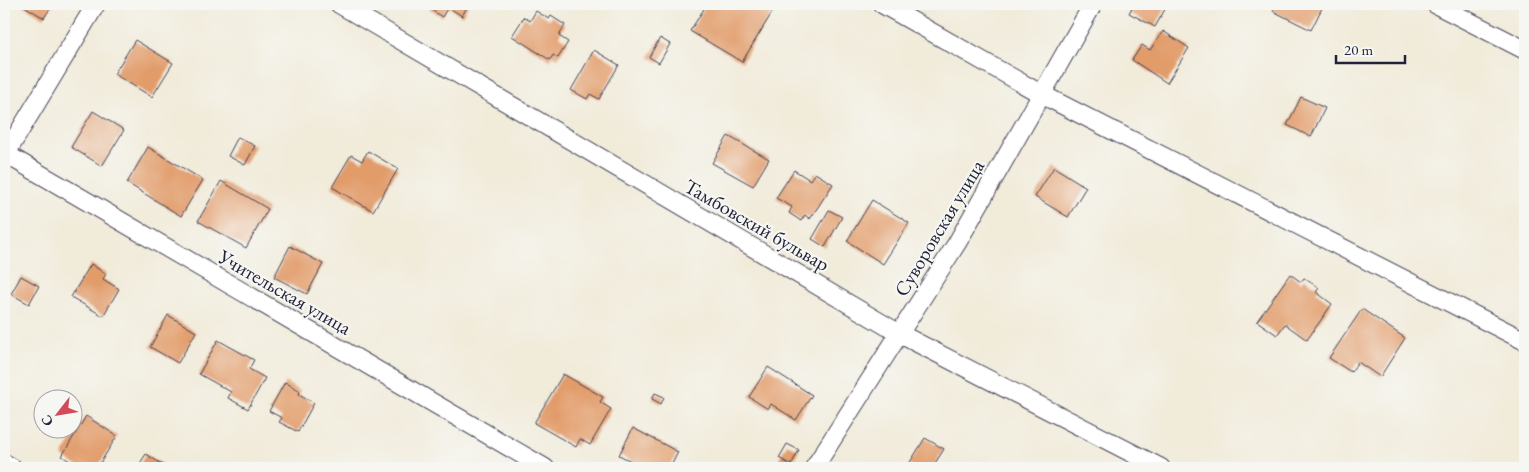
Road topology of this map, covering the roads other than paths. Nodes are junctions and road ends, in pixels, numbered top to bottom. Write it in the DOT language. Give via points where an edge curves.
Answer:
graph roads {
  1 [pos="96,4"];
  2 [pos="339,4"];
  3 [pos="882,4"];
  4 [pos="1093,4"];
  5 [pos="1435,4"];
  6 [pos="1525,50"];
  7 [pos="1042,94"];
  8 [pos="4,155"];
  9 [pos="900,334"];
  10 [pos="1525,341"];
  11 [pos="4,463"];
  12 [pos="13,468"];
  13 [pos="545,468"];
  14 [pos="814,468"];
  15 [pos="1161,468"];
  1 -- 8 [label="street"];
  2 -- 9 [label="street, Тамбовский бульвар"];
  3 -- 7 [label="street"];
  4 -- 7 [label="street, Суворовская улица"];
  5 -- 6 [label="street"];
  7 -- 9 [label="street, Суворовская улица"];
  7 -- 10 [label="street"];
  8 -- 13 [label="street, Учительская улица"];
  9 -- 14 [label="street, Суворовская улица"];
  9 -- 15 [label="street, Тамбовский бульвар"];
  11 -- 12 [label="street"];
}
